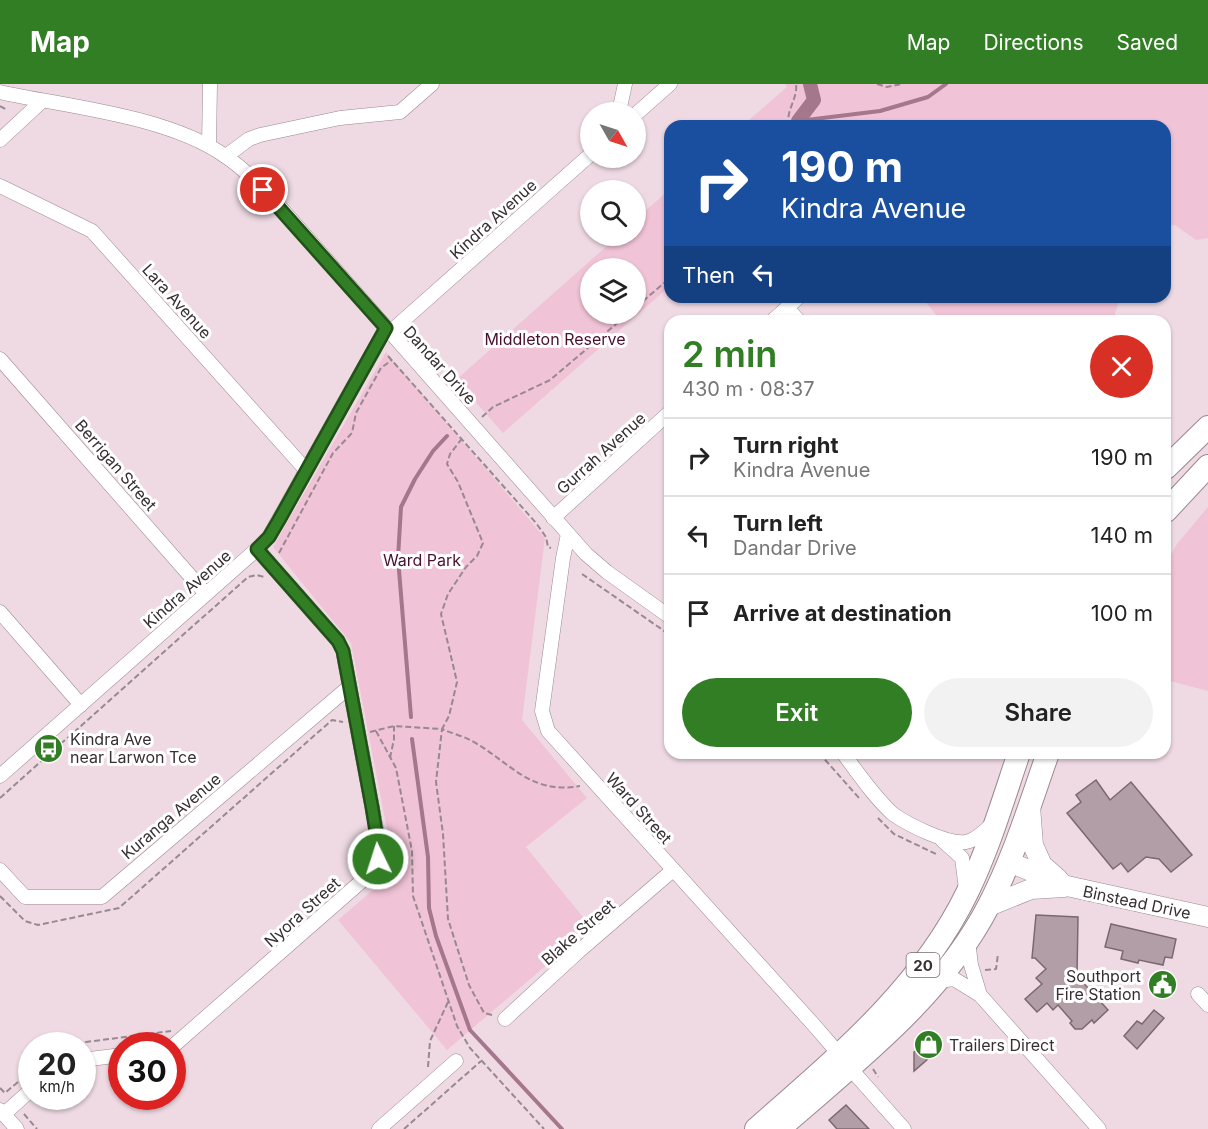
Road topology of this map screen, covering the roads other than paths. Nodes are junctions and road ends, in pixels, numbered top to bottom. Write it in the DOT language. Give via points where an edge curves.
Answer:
graph roads {
  1 [pos="210,84"];
  2 [pos="432,84"];
  3 [pos="625,84"];
  4 [pos="670,84"];
  5 [pos="0,92"];
  6 [pos="42,101"];
  7 [pos="622,102"];
  8 [pos="646,105"];
  9 [pos="0,140"];
  10 [pos="209,146"];
  11 [pos="226,156"];
  12 [pos="580,163"];
  13 [pos="0,186"];
  14 [pos="792,303"];
  15 [pos="787,308"];
  16 [pos="779,315"];
  17 [pos="793,315"];
  18 [pos="387,330"];
  19 [pos="0,359"];
  20 [pos="664,417"];
  21 [pos="1208,427"];
  22 [pos="1171,463"];
  23 [pos="1208,466"];
  24 [pos="306,470"];
  25 [pos="1171,506"];
  26 [pos="553,518"];
  27 [pos="568,534"];
  28 [pos="257,549"];
  29 [pos="206,594"];
  30 [pos="0,612"];
  31 [pos="664,612"];
  32 [pos="349,687"];
  33 [pos="81,705"];
  34 [pos="848,759"];
  35 [pos="1018,759"];
  36 [pos="1046,759"];
  37 [pos="0,776"];
  38 [pos="1030,805"];
  39 [pos="997,819"];
  40 [pos="938,837"];
  41 [pos="1009,862"];
  42 [pos="0,870"];
  43 [pos="673,870"];
  44 [pos="1067,886"];
  45 [pos="969,888"];
  46 [pos="989,906"];
  47 [pos="1208,917"];
  48 [pos="968,940"];
  49 [pos="938,981"];
  50 [pos="980,995"];
  51 [pos="505,1019"];
  52 [pos="186,1035"];
  53 [pos="456,1061"];
  54 [pos="844,1061"];
  55 [pos="18,1100"];
  56 [pos="2,1112"];
  57 [pos="17,1129"];
  58 [pos="380,1129"];
  59 [pos="756,1129"];
  60 [pos="779,1129"];
  61 [pos="904,1129"];
  62 [pos="1099,1129"];
  1 -- 10 [label="street"];
  2 -- 11 [label="street" via="400,112 340,118 260,135"];
  3 -- 7 [label="street"];
  4 -- 8 [label="street"];
  5 -- 6 [label="street, Dandar Drive"];
  6 -- 9 [label="street"];
  6 -- 10 [label="street, Dandar Drive" via="158,126"];
  10 -- 11 [label="street, Dandar Drive"];
  11 -- 18 [label="street, Dandar Drive" via="279,207"];
  12 -- 18 [label="street, Kindra Avenue"];
  13 -- 24 [label="street, Lara Avenue" via="92,231"];
  14 -- 15 [label="street"];
  15 -- 16 [label="street"];
  15 -- 17 [label="street"];
  18 -- 24 [label="street, Kindra Avenue"];
  18 -- 26 [label="street, Dandar Drive"];
  19 -- 29 [label="street, Berrigan Street"];
  20 -- 26 [label="street, Gurrah Avenue"];
  21 -- 22 [label="main road"];
  23 -- 25 [label="main road"];
  24 -- 28 [label="street, Kindra Avenue" via="269,537"];
  26 -- 27 [label="street, Dandar Drive"];
  27 -- 31 [label="street, Dandar Drive" via="607,572"];
  27 -- 43 [label="street, Ward Street" via="542,711 548,731"];
  28 -- 29 [label="street, Kindra Avenue"];
  28 -- 32 [label="street, Nyora Street" via="338,641"];
  29 -- 33 [label="street, Kindra Avenue"];
  30 -- 33 [label="street"];
  32 -- 42 [label="street, Kuranga Avenue" via="102,897 25,897"];
  32 -- 52 [label="street, Nyora Street" via="378,844 378,859 372,872"];
  33 -- 37 [label="street, Kindra Avenue"];
  34 -- 40 [label="street" via="894,814"];
  35 -- 39 [label="main road, 20"];
  36 -- 38 [label="main road, 20"];
  38 -- 41 [label="main road, 20"];
  38 -- 44 [label="street, Binstead Drive" via="1033,845 1042,866"];
  39 -- 40 [label="street" via="967,842"];
  39 -- 45 [label="main road, 20"];
  40 -- 45 [label="street" via="962,858"];
  41 -- 44 [label="street, Binstead Drive"];
  41 -- 45 [label="main road" via="994,864"];
  41 -- 46 [label="main road, 20"];
  43 -- 51 [label="street, Blake Street"];
  43 -- 54 [label="street, Ward Street"];
  44 -- 46 [label="street, Binstead Drive" via="1031,889"];
  44 -- 47 [label="street, Binstead Drive"];
  45 -- 54 [label="main road, 20" via="921,968"];
  46 -- 48 [label="main road, 20"];
  48 -- 49 [label="main road, 20"];
  48 -- 50 [label="street"];
  49 -- 50 [label="street" via="954,979"];
  49 -- 54 [label="main road, 20" via="893,1028"];
  50 -- 62 [label="street"];
  53 -- 58 [label="street"];
  54 -- 59 [label="main road, 20"];
  54 -- 60 [label="main road, 20"];
  54 -- 61 [label="street, Ward Street"];
  55 -- 56 [label="street"];
  56 -- 57 [label="street"];
}
